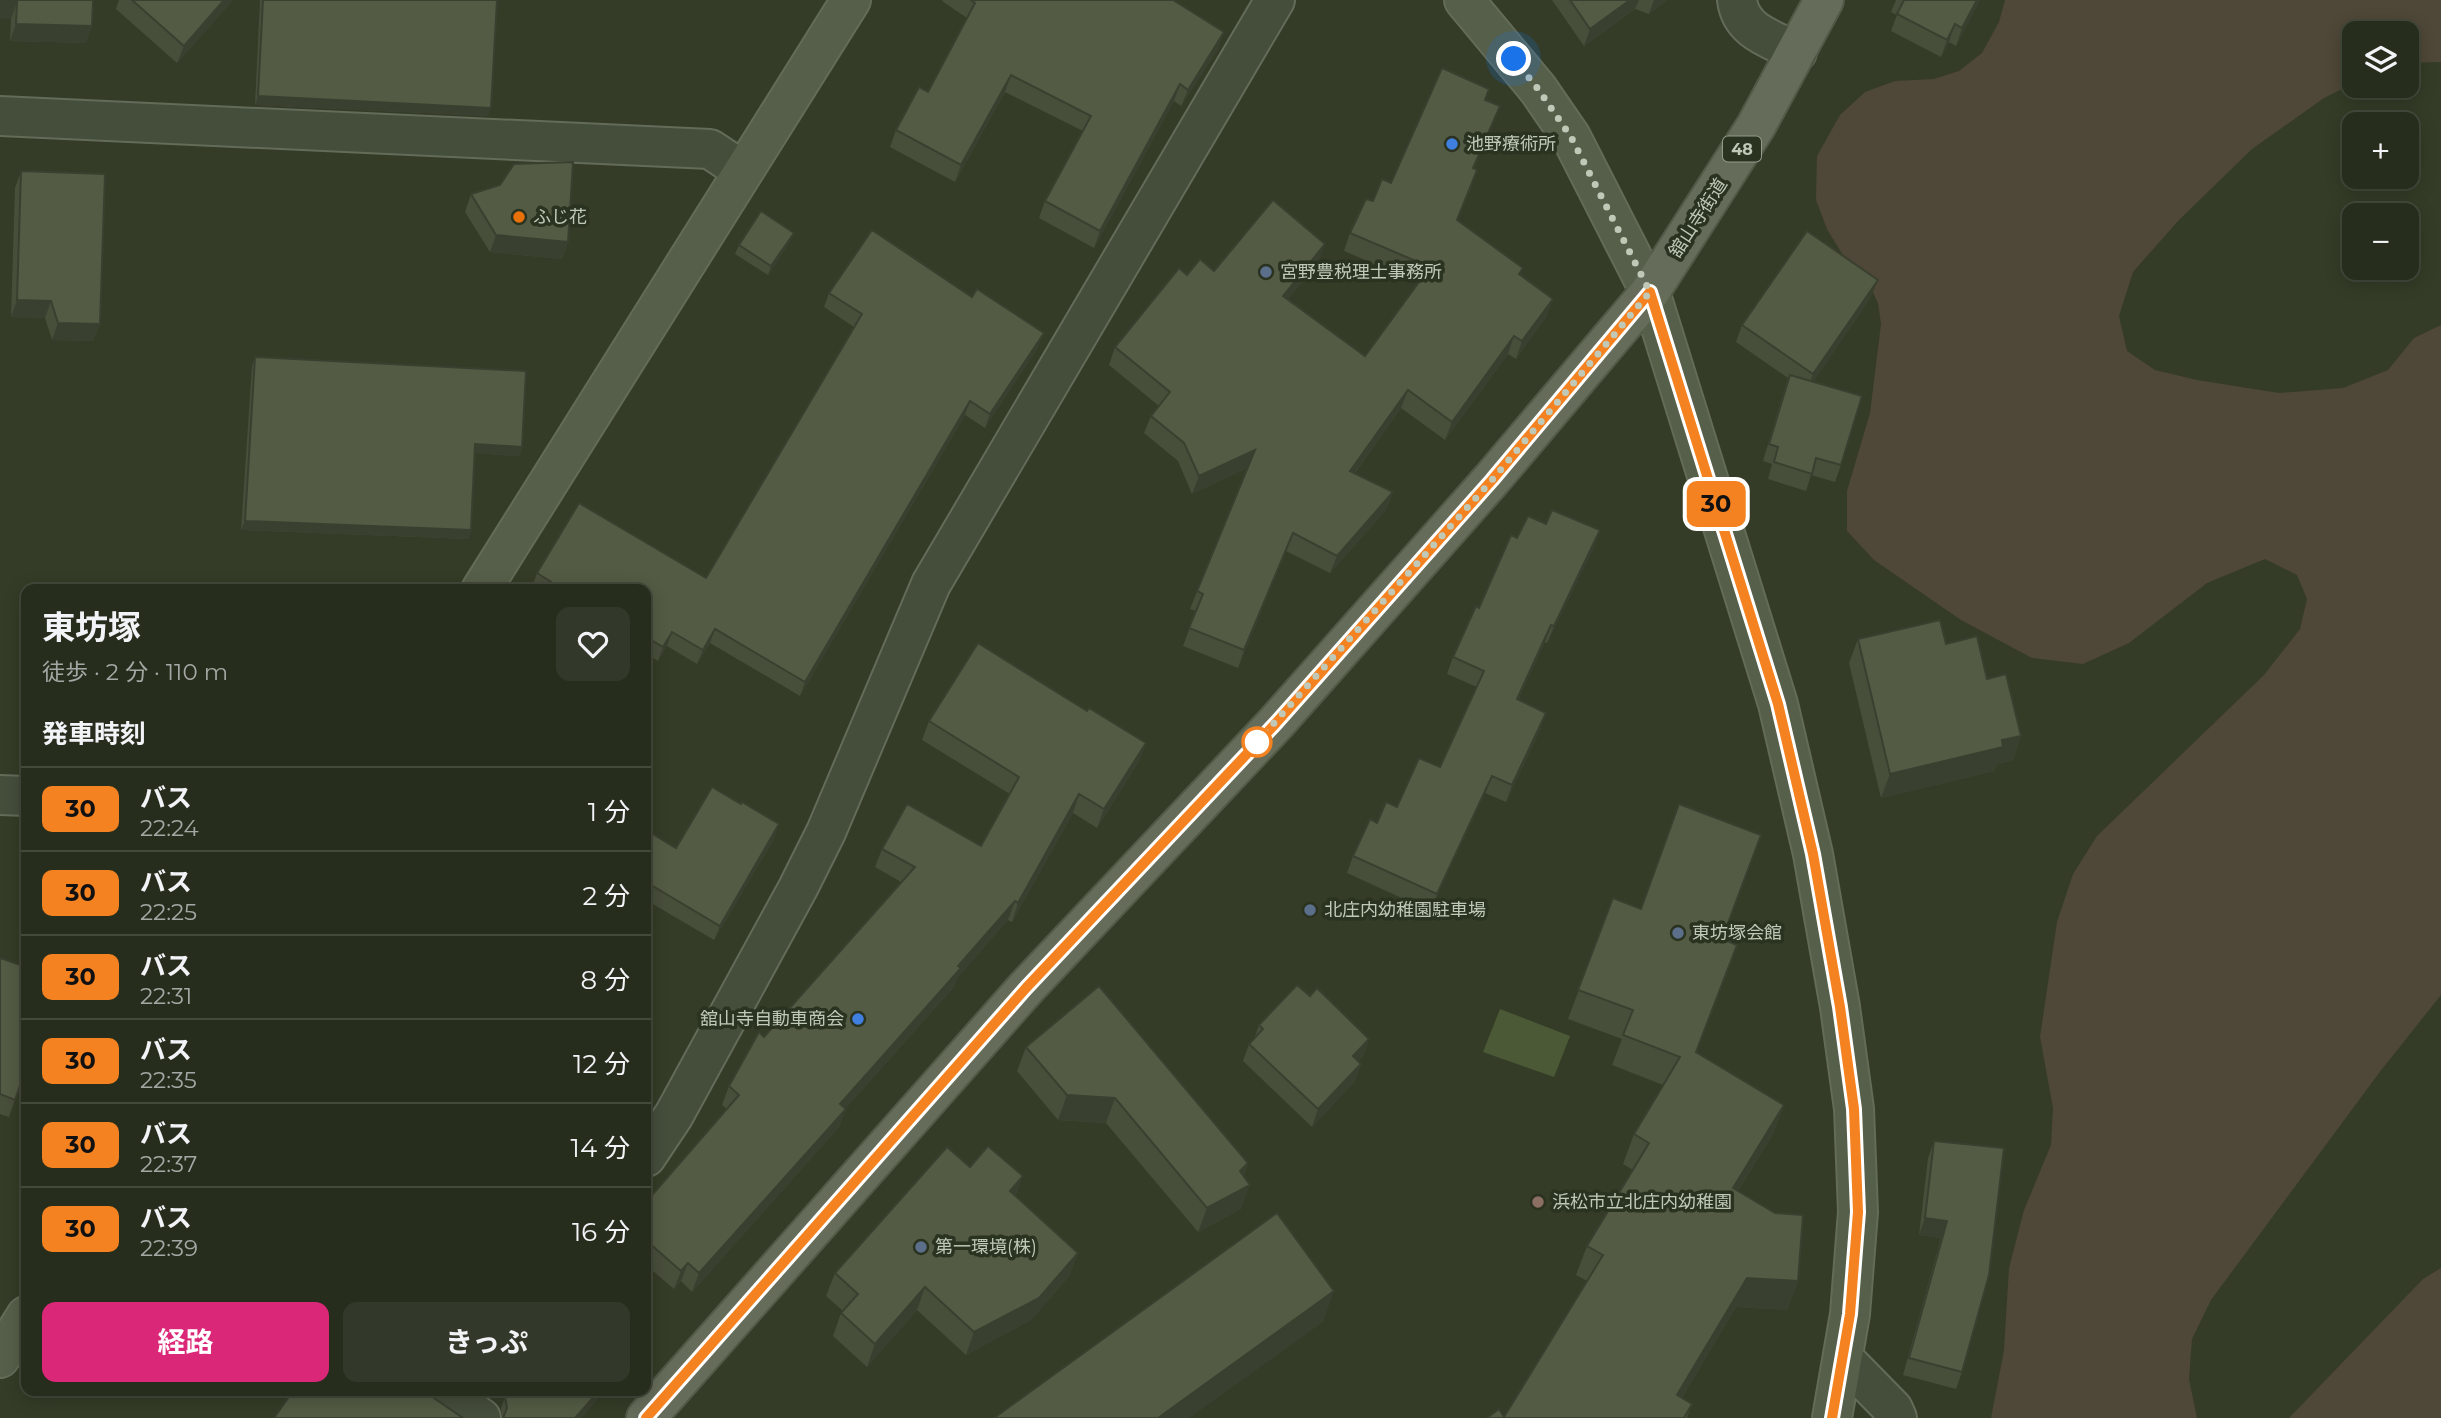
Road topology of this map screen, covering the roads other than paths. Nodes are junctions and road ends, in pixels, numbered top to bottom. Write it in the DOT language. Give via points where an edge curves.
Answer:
graph roads {
  1 [pos="850,0"];
  2 [pos="1275,0"];
  3 [pos="1464,0"];
  4 [pos="1737,0"];
  5 [pos="1824,0"];
  6 [pos="1797,52"];
  7 [pos="0,116"];
  8 [pos="743,171"];
  9 [pos="1650,292"];
  10 [pos="485,584"];
  11 [pos="0,795"];
  12 [pos="21,796"];
  13 [pos="651,1149"];
  14 [pos="21,1324"];
  15 [pos="0,1358"];
  16 [pos="1843,1358"];
  17 [pos="646,1418"];
  18 [pos="1832,1418"];
  19 [pos="1897,1418"];
  1 -- 8 [label="street"];
  2 -- 13 [label="street" via="931,584 826,832 681,1103"];
  3 -- 9 [label="street" via="1538,89 1571,137"];
  4 -- 6 [label="street" via="1744,22"];
  5 -- 6 [label="main road, 舘山寺街道 / 48"];
  6 -- 9 [label="main road, 舘山寺街道 / 48"];
  7 -- 8 [label="street" via="710,149"];
  8 -- 10 [label="street"];
  9 -- 16 [label="street" via="1778,704 1816,867 1854,1109 1858,1212"];
  9 -- 17 [label="main road, 舘山寺街道 / 48" via="1492,480 1276,723 1026,988"];
  11 -- 12 [label="street"];
  14 -- 15 [label="street"];
  16 -- 18 [label="street"];
  16 -- 19 [label="street"];
}
